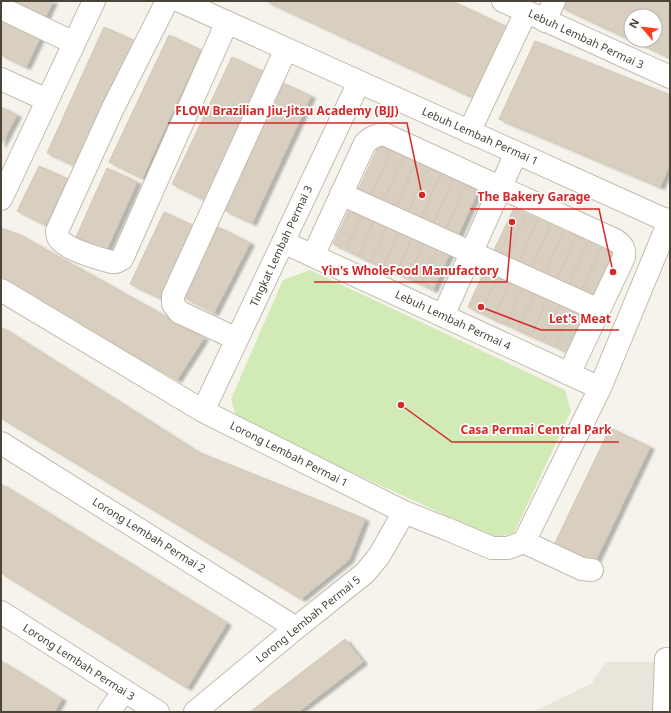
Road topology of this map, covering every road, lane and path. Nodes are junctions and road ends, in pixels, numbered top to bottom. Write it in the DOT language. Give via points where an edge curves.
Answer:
graph roads {
  1 [pos="94,1"];
  2 [pos="179,1"];
  3 [pos="503,1"];
  4 [pos="554,1"];
  5 [pos="1,8"];
  6 [pos="536,16"];
  7 [pos="227,22"];
  8 [pos="74,43"];
  9 [pos="286,49"];
  10 [pos="670,78"];
  11 [pos="1,79"];
  12 [pos="359,82"];
  13 [pos="47,100"];
  14 [pos="469,132"];
  15 [pos="516,153"];
  16 [pos="501,188"];
  17 [pos="341,194"];
  18 [pos="1,199"];
  19 [pos="670,221"];
  20 [pos="283,242"];
  21 [pos="472,253"];
  22 [pos="313,256"];
  23 [pos="1,290"];
  24 [pos="599,310"];
  25 [pos="443,316"];
  26 [pos="237,339"];
  27 [pos="569,374"];
  28 [pos="600,388"];
  29 [pos="203,411"];
  30 [pos="1,443"];
  31 [pos="404,512"];
  32 [pos="524,542"];
  33 [pos="592,570"];
  34 [pos="1,612"];
  35 [pos="296,628"];
  36 [pos="666,658"];
  37 [pos="124,690"];
  38 [pos="109,712"];
  39 [pos="158,712"];
  40 [pos="195,712"];
  41 [pos="664,712"];
  1 -- 8 [label="street"];
  2 -- 7 [label="street, Lebuh Lembah Permai 1"];
  2 -- 7 [label="street" via="113,108 57,230 62,242 79,252 112,262 122,259"];
  3 -- 6 [label="street, Lebuh Lembah Permai 3"];
  4 -- 6 [label="street"];
  5 -- 8 [label="street"];
  6 -- 10 [label="street, Lebuh Lembah Permai 3"];
  6 -- 14 [label="street"];
  7 -- 9 [label="street, Lebuh Lembah Permai 1"];
  8 -- 13 [label="street"];
  9 -- 12 [label="street, Lebuh Lembah Permai 1"];
  9 -- 26 [label="street" via="173,296 173,304 179,312"];
  11 -- 13 [label="street"];
  12 -- 14 [label="street, Lebuh Lembah Permai 1"];
  12 -- 20 [label="street, Tingkat Lembah Permai 3"];
  13 -- 18 [label="street"];
  14 -- 15 [label="street, Lebuh Lembah Permai 1"];
  15 -- 16 [label="street"];
  15 -- 19 [label="street, Lebuh Lembah Permai 1"];
  16 -- 17 [label="street" via="386,135 378,134 365,143"];
  16 -- 21 [label="street"];
  16 -- 24 [label="street" via="622,244 624,258"];
  17 -- 21 [label="street"];
  17 -- 22 [label="street"];
  19 -- 28 [label="street"];
  20 -- 22 [label="street, Lebuh Lembah Permai 4"];
  20 -- 26 [label="street, Tingkat Lembah Permai 3"];
  21 -- 24 [label="street"];
  21 -- 25 [label="street"];
  22 -- 25 [label="street, Lebuh Lembah Permai 4"];
  23 -- 29 [label="street, Lorong Lembah Permai 1"];
  24 -- 27 [label="street"];
  25 -- 27 [label="street, Lebuh Lembah Permai 4"];
  26 -- 29 [label="street, Tingkat Lembah Permai 3"];
  27 -- 28 [label="street, Lebuh Lembah Permai 4"];
  28 -- 32 [label="street"];
  29 -- 31 [label="street, Lorong Lembah Permai 1"];
  30 -- 35 [label="street, Lorong Lembah Permai 2"];
  31 -- 32 [label="street, Lorong Lembah Permai 1" via="492,548 508,548"];
  31 -- 35 [label="street, Lorong Lembah Permai 5" via="379,556 365,573"];
  32 -- 33 [label="street" via="582,569"];
  34 -- 37 [label="street, Lorong Lembah Permai 3"];
  35 -- 40 [label="street, Lorong Lembah Permai 5"];
  36 -- 41 [label="street"];
  37 -- 38 [label="street"];
  37 -- 39 [label="street, Lorong Lembah Permai 3"];
}
